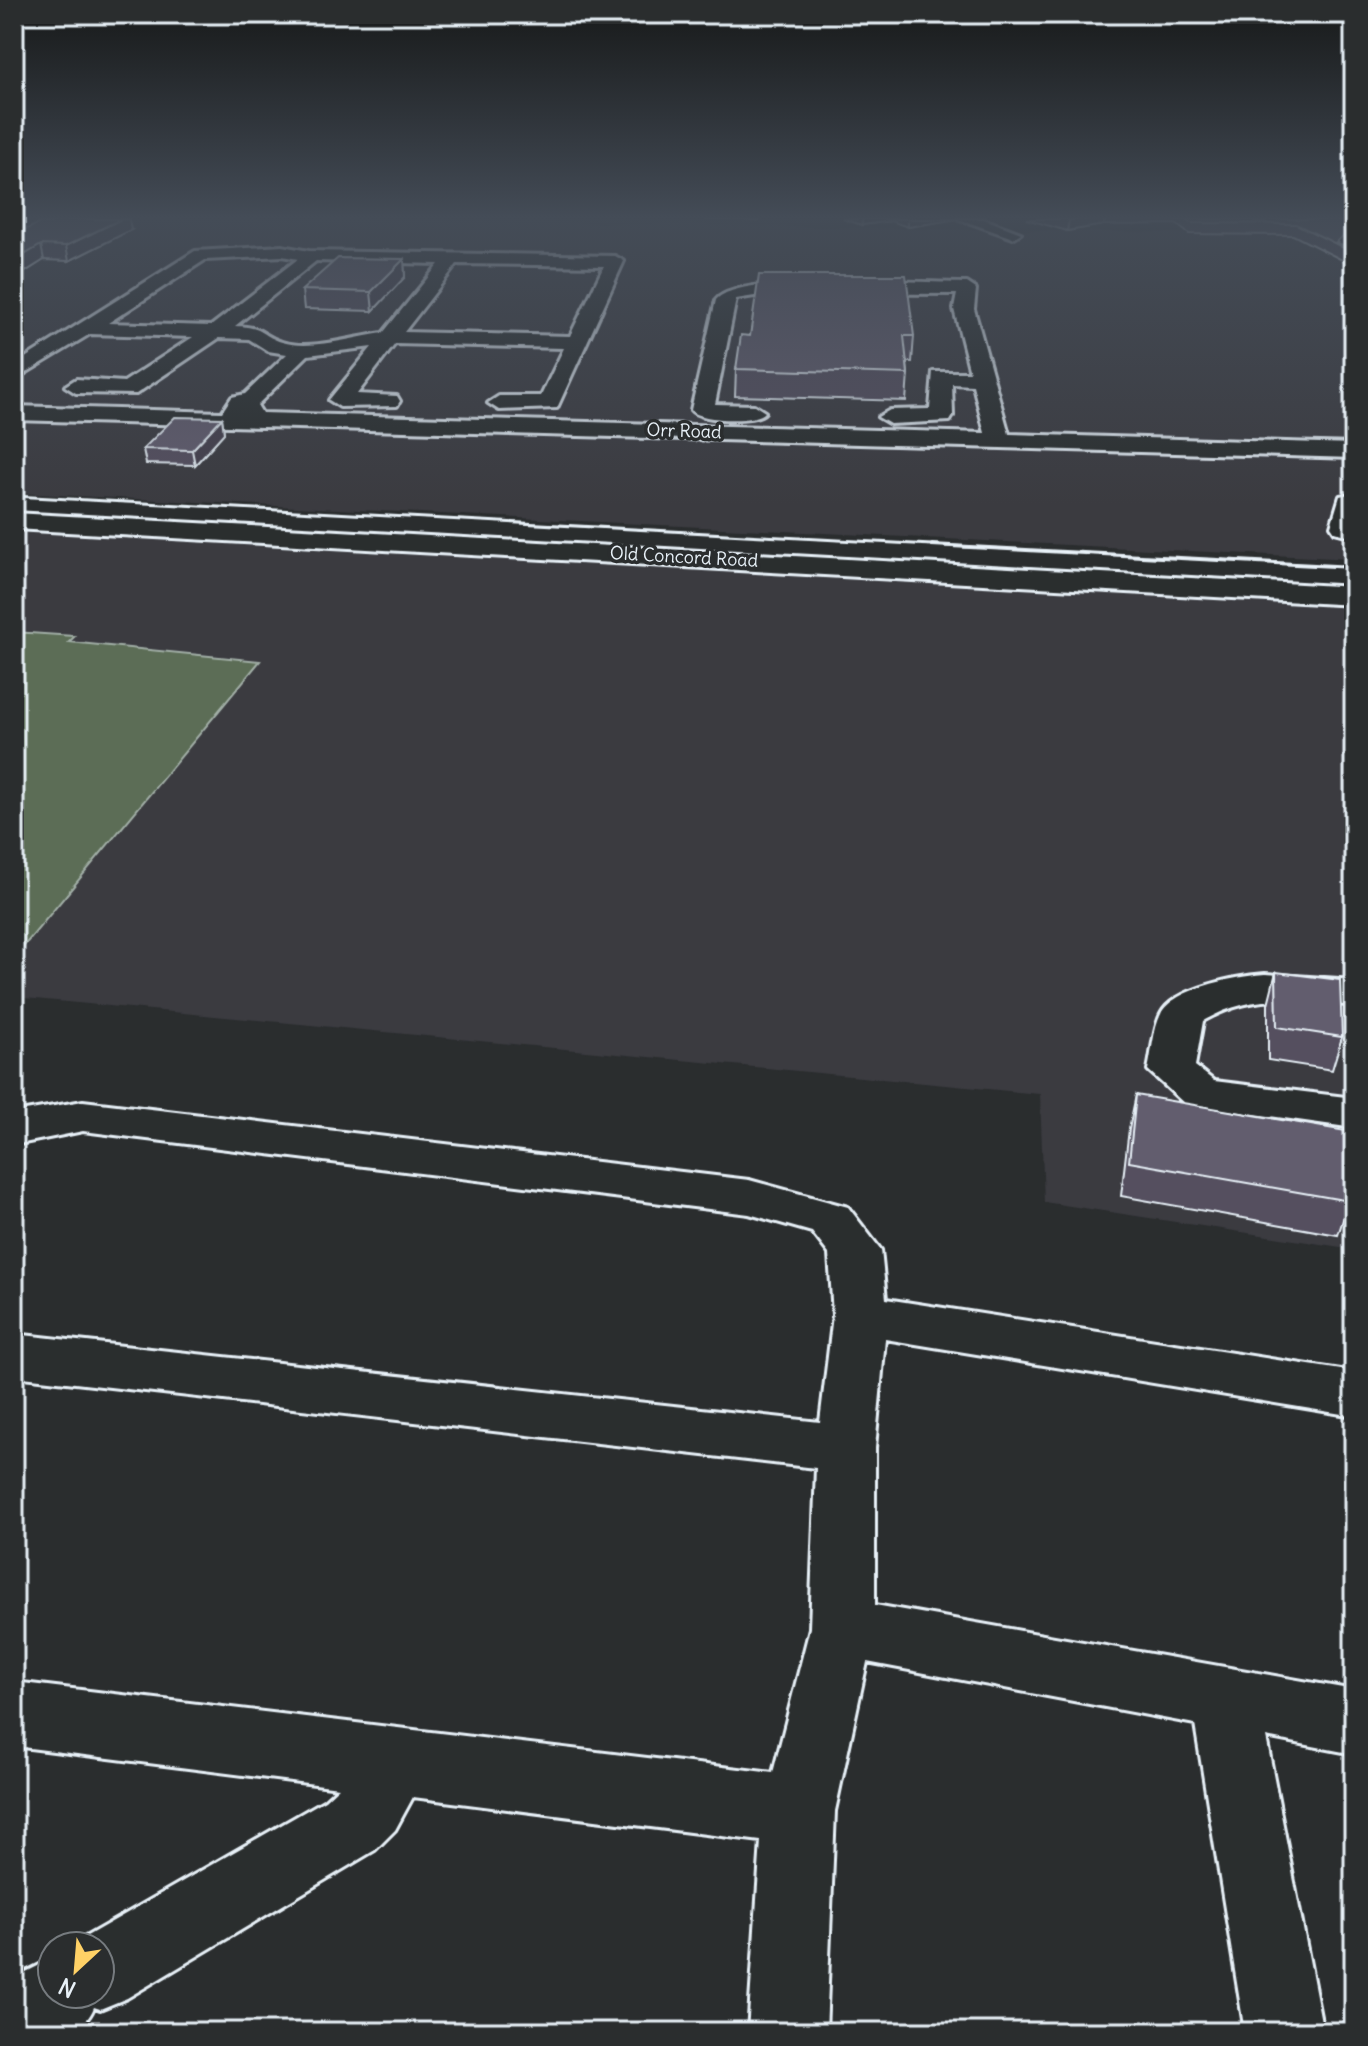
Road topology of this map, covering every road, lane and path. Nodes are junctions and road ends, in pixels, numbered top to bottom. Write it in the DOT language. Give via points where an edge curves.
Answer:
graph roads {
  1 [pos="107,314"];
  2 [pos="242,314"];
  3 [pos="408,314"];
  4 [pos="591,314"];
  5 [pos="722,314"];
  6 [pos="965,314"];
  7 [pos="351,321"];
  8 [pos="86,328"];
  9 [pos="221,332"];
  10 [pos="390,338"];
  11 [pos="578,342"];
  12 [pos="360,344"];
  13 [pos="290,350"];
  14 [pos="322,350"];
  15 [pos="14,374"];
  16 [pos="276,374"];
  17 [pos="190,376"];
  18 [pos="982,379"];
  19 [pos="14,383"];
  20 [pos="51,385"];
  21 [pos="223,396"];
  22 [pos="407,402"];
  23 [pos="246,407"];
  24 [pos="702,410"];
  25 [pos="773,412"];
  26 [pos="19,413"];
  27 [pos="942,416"];
  28 [pos="163,417"];
  29 [pos="992,418"];
  30 [pos="462,425"];
  31 [pos="692,432"];
  32 [pos="812,435"];
  33 [pos="143,437"];
  34 [pos="999,441"];
  35 [pos="1354,451"];
  36 [pos="1354,501"];
  37 [pos="14,521"];
  38 [pos="1354,529"];
  39 [pos="1354,596"];
  40 [pos="1354,993"];
  41 [pos="1354,1113"];
  42 [pos="14,1129"];
  43 [pos="860,1315"];
  44 [pos="14,1355"];
  45 [pos="1354,1394"];
  46 [pos="846,1448"];
  47 [pos="842,1628"];
  48 [pos="1224,1697"];
  49 [pos="14,1714"];
  50 [pos="1354,1722"];
  51 [pos="395,1761"];
  52 [pos="799,1811"];
  53 [pos="116,1962"];
  54 [pos="36,2008"];
  55 [pos="14,2021"];
  56 [pos="787,2032"];
  57 [pos="1284,2032"];
  1 -- 8 [label="street"];
  2 -- 9 [label="street"];
  3 -- 10 [label="street"];
  4 -- 11 [label="street"];
  5 -- 24 [label="street"];
  6 -- 18 [label="street"];
  7 -- 12 [label="street" via="375,323"];
  8 -- 9 [label="street"];
  8 -- 15 [label="street"];
  9 -- 13 [label="street" via="262,328 266,343"];
  9 -- 17 [label="street" via="223,344"];
  9 -- 20 [label="street" via="128,389"];
  10 -- 11 [label="street"];
  10 -- 12 [label="street"];
  10 -- 22 [label="street" via="340,400"];
  11 -- 30 [label="street" via="549,403 475,403"];
  12 -- 14 [label="street"];
  13 -- 14 [label="street"];
  13 -- 16 [label="street" via="267,370"];
  14 -- 16 [label="street" via="291,371"];
  16 -- 23 [label="street"];
  18 -- 27 [label="street" via="941,377"];
  18 -- 29 [label="street"];
  19 -- 20 [label="street"];
  20 -- 26 [label="street"];
  21 -- 23 [label="street"];
  23 -- 28 [label="street"];
  23 -- 30 [label="street, Orr Road" via="287,420 285,429 292,433 353,435 393,423"];
  24 -- 25 [label="street"];
  24 -- 31 [label="street"];
  26 -- 28 [label="street"];
  27 -- 29 [label="street"];
  27 -- 32 [label="street" via="816,414"];
  28 -- 33 [label="street"];
  29 -- 34 [label="street"];
  30 -- 31 [label="street, Orr Road"];
  31 -- 32 [label="street, Orr Road"];
  32 -- 34 [label="street, Orr Road"];
  34 -- 35 [label="street, Orr Road"];
  36 -- 38 [label="street" via="1349,502 1344,526"];
  37 -- 39 [label="street, Old Concord Road"];
  40 -- 41 [label="street" via="1263,985 1231,989 1182,1015 1171,1070 1201,1094"];
  42 -- 43 [label="street" via="83,1116 761,1199 830,1219 855,1250"];
  43 -- 45 [label="street"];
  43 -- 46 [label="street"];
  44 -- 46 [label="street"];
  46 -- 47 [label="street"];
  47 -- 48 [label="street"];
  47 -- 52 [label="street"];
  48 -- 50 [label="street"];
  48 -- 57 [label="street"];
  49 -- 51 [label="street"];
  51 -- 52 [label="street"];
  51 -- 53 [label="street" via="370,1806 350,1825"];
  52 -- 56 [label="street"];
  54 -- 55 [label="street"];
}
